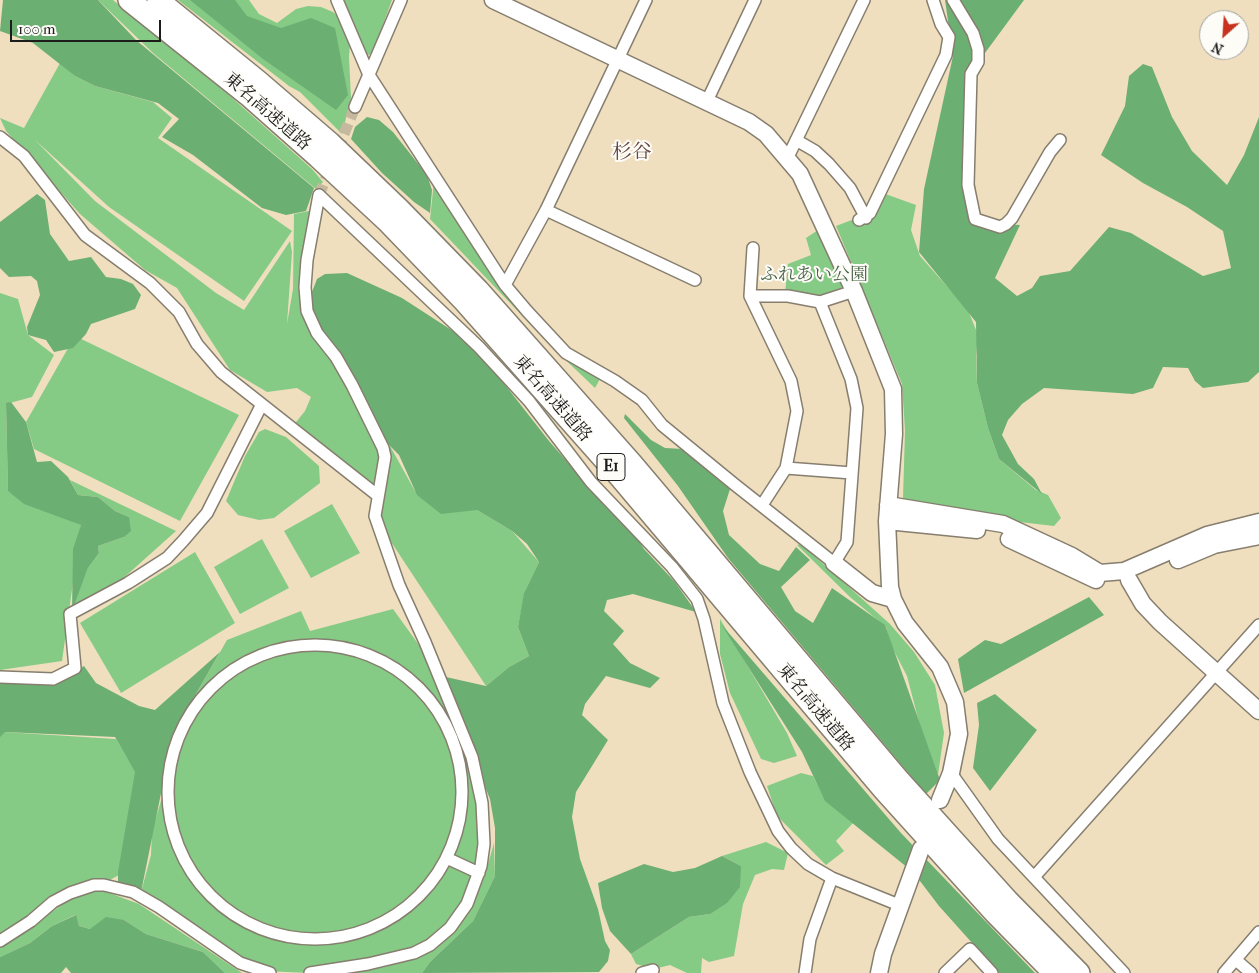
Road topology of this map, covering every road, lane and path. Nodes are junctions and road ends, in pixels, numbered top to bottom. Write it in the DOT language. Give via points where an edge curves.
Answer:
graph roads {
  1 [pos="130,0"];
  2 [pos="158,0"];
  3 [pos="337,0"];
  4 [pos="401,0"];
  5 [pos="493,0"];
  6 [pos="646,0"];
  7 [pos="755,0"];
  8 [pos="864,0"];
  9 [pos="933,0"];
  10 [pos="953,0"];
  11 [pos="618,58"];
  12 [pos="369,75"];
  13 [pos="707,102"];
  14 [pos="355,106"];
  15 [pos="0,137"];
  16 [pos="796,140"];
  17 [pos="1060,140"];
  18 [pos="788,158"];
  19 [pos="546,210"];
  20 [pos="752,248"];
  21 [pos="695,280"];
  22 [pos="505,285"];
  23 [pos="854,291"];
  24 [pos="750,296"];
  25 [pos="820,302"];
  26 [pos="261,406"];
  27 [pos="786,468"];
  28 [pos="852,473"];
  29 [pos="377,495"];
  30 [pos="762,505"];
  31 [pos="888,513"];
  32 [pos="1259,522"];
  33 [pos="1259,536"];
  34 [pos="834,563"];
  35 [pos="1129,580"];
  36 [pos="893,599"];
  37 [pos="1259,625"];
  38 [pos="1216,672"];
  39 [pos="0,677"];
  40 [pos="1259,711"];
  41 [pos="951,773"];
  42 [pos="940,800"];
  43 [pos="921,849"];
  44 [pos="451,860"];
  45 [pos="479,873"];
  46 [pos="1034,877"];
  47 [pos="832,878"];
  48 [pos="899,905"];
  49 [pos="1259,932"];
  50 [pos="0,941"];
  51 [pos="1236,960"];
  52 [pos="270,973"];
  53 [pos="310,973"];
  54 [pos="805,973"];
  55 [pos="879,973"];
  56 [pos="945,973"];
  57 [pos="992,973"];
  58 [pos="1054,973"];
  59 [pos="1079,973"];
  60 [pos="1124,973"];
  61 [pos="1224,973"];
  62 [pos="1251,973"];
  1 -- 58 [label="highway, 東名高速道路 / E1" via="248,95 318,157 387,221 466,302 620,477 891,798"];
  2 -- 59 [label="highway, 東名高速道路 / E1" via="330,144 399,208 478,290 633,465 898,780"];
  3 -- 12 [label="street"];
  4 -- 12 [label="street"];
  5 -- 11 [label="street"];
  6 -- 11 [label="street"];
  7 -- 13 [label="street"];
  8 -- 16 [label="street"];
  9 -- 16 [label="street" via="949,37 946,55 870,212 862,219 850,188 829,164"];
  10 -- 17 [label="street" via="973,33 978,49 978,62 971,74 968,184 975,219 1000,226 1006,224"];
  11 -- 13 [label="street"];
  11 -- 19 [label="street"];
  12 -- 14 [label="street"];
  12 -- 22 [label="street"];
  13 -- 18 [label="street" via="749,122 766,134"];
  15 -- 26 [label="street" via="24,156 85,235 150,282 179,312 197,344 221,372"];
  16 -- 18 [label="street"];
  18 -- 23 [label="street" via="800,174"];
  19 -- 21 [label="street"];
  19 -- 22 [label="street"];
  20 -- 24 [label="street"];
  22 -- 30 [label="street" via="566,353 642,400 662,426"];
  23 -- 25 [label="street"];
  23 -- 31 [label="street" via="893,389 894,434"];
  24 -- 25 [label="street" via="788,296"];
  24 -- 27 [label="street" via="791,381 797,411"];
  25 -- 28 [label="street" via="853,388 856,408"];
  26 -- 29 [label="street"];
  26 -- 39 [label="street" via="207,513 183,541 167,558 70,614 75,668 53,679"];
  27 -- 28 [label="street"];
  27 -- 30 [label="street"];
  28 -- 34 [label="street" via="847,542"];
  29 -- 45 [label="street" via="374,516 399,585 472,757 484,830 484,853"];
  29 -- 47 [label="street" via="385,457 380,439 307,311 307,260 319,195 479,347 530,401 591,482 672,567 697,599 723,703 778,832 808,864"];
  30 -- 34 [label="street"];
  31 -- 32 [label="street" via="1003,524 1072,556 1100,573 1124,571 1207,535"];
  31 -- 35 [label="street" via="997,533 1104,583"];
  31 -- 36 [label="street"];
  33 -- 35 [label="street" via="1214,545"];
  34 -- 36 [label="street" via="872,593"];
  35 -- 38 [label="street" via="1154,616"];
  36 -- 41 [label="street" via="906,623 940,667 955,702 959,734"];
  37 -- 38 [label="street"];
  38 -- 40 [label="street"];
  38 -- 46 [label="street"];
  41 -- 42 [label="street"];
  41 -- 46 [label="street" via="998,839"];
  43 -- 48 [label="street"];
  44 -- 44 [label="street" via="410,906 364,930 337,937 287,937 243,921 227,911 200,885 178,849 173,831 167,783 175,750 194,706 236,665 259,653 288,644 349,647 380,659 404,674 420,690 434,709 454,754 461,798"];
  44 -- 45 [label="street"];
  45 -- 53 [label="street" via="461,915 430,945 368,964"];
  46 -- 60 [label="street"];
  47 -- 48 [label="street"];
  47 -- 54 [label="street" via="810,939"];
  48 -- 55 [label="street"];
  49 -- 51 [label="street"];
  50 -- 52 [label="street" via="70,892 94,885 104,886 133,892 160,906 240,963"];
  51 -- 61 [label="street"];
  51 -- 62 [label="street"];
  56 -- 57 [label="street" via="970,949"];
}
